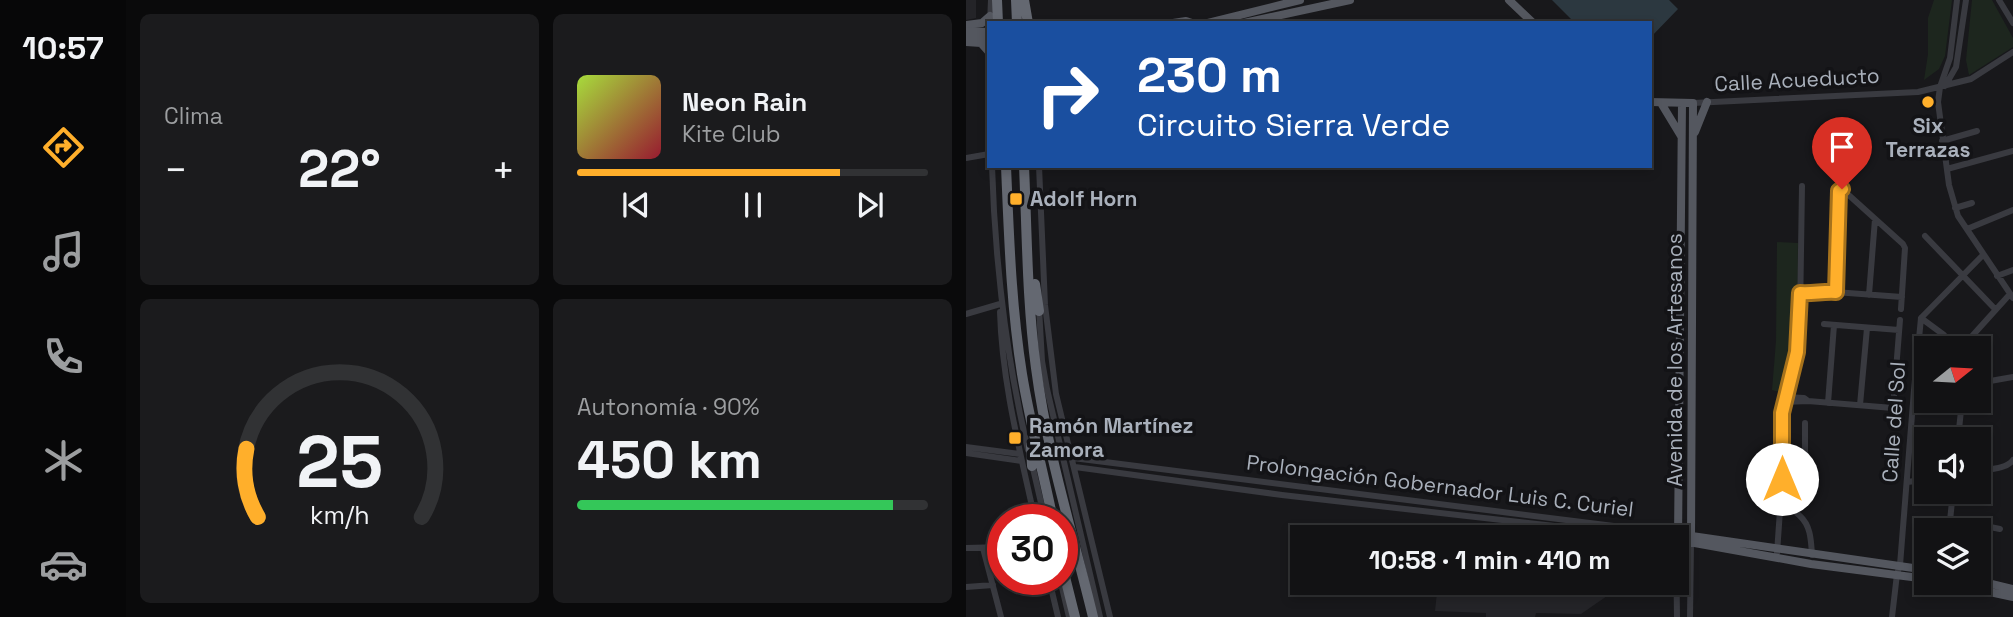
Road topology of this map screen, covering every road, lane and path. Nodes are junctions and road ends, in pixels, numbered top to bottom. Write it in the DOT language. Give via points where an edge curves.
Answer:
graph roads {
  1 [pos="991,0"];
  2 [pos="997,0"];
  3 [pos="1016,0"];
  4 [pos="1024,0"];
  5 [pos="1300,0"];
  6 [pos="1350,0"];
  7 [pos="1957,0"];
  8 [pos="1966,0"];
  9 [pos="1999,0"];
  10 [pos="1509,1"];
  11 [pos="993,20"];
  12 [pos="1017,21"];
  13 [pos="1028,21"];
  14 [pos="1216,21"];
  15 [pos="1253,21"];
  16 [pos="1531,21"];
  17 [pos="987,22"];
  18 [pos="2013,23"];
  19 [pos="966,28"];
  20 [pos="987,32"];
  21 [pos="987,38"];
  22 [pos="966,40"];
  23 [pos="987,50"];
  24 [pos="2013,52"];
  25 [pos="1942,89"];
  26 [pos="1652,102"];
  27 [pos="1707,102"];
  28 [pos="1661,103"];
  29 [pos="1682,103"];
  30 [pos="1693,103"];
  31 [pos="1977,131"];
  32 [pos="1681,137"];
  33 [pos="1693,138"];
  34 [pos="1942,141"];
  35 [pos="2013,151"];
  36 [pos="987,154"];
  37 [pos="966,158"];
  38 [pos="992,168"];
  39 [pos="1006,168"];
  40 [pos="1024,168"];
  41 [pos="1039,168"];
  42 [pos="1947,169"];
  43 [pos="1802,186"];
  44 [pos="1972,203"];
  45 [pos="1955,208"];
  46 [pos="2013,211"];
  47 [pos="1681,218"];
  48 [pos="1692,219"];
  49 [pos="1875,219"];
  50 [pos="1027,224"];
  51 [pos="1967,229"];
  52 [pos="1925,236"];
  53 [pos="1983,255"];
  54 [pos="1043,267"];
  55 [pos="2013,270"];
  56 [pos="1962,275"];
  57 [pos="1997,276"];
  58 [pos="999,282"];
  59 [pos="1693,285"];
  60 [pos="1681,286"];
  61 [pos="1800,290"];
  62 [pos="1836,292"];
  63 [pos="1869,295"];
  64 [pos="2011,295"];
  65 [pos="1902,297"];
  66 [pos="1000,304"];
  67 [pos="1901,309"];
  68 [pos="1995,309"];
  69 [pos="1039,311"];
  70 [pos="966,314"];
  71 [pos="1922,318"];
  72 [pos="1900,320"];
  73 [pos="1824,324"];
  74 [pos="1834,325"];
  75 [pos="1867,328"];
  76 [pos="1899,330"];
  77 [pos="1920,336"];
  78 [pos="1945,336"];
  79 [pos="1972,336"];
  80 [pos="2013,377"];
  81 [pos="1992,381"];
  82 [pos="1914,390"];
  83 [pos="1785,400"];
  84 [pos="1828,403"];
  85 [pos="1860,405"];
  86 [pos="1893,408"];
  87 [pos="1029,416"];
  88 [pos="1892,420"];
  89 [pos="1805,423"];
  90 [pos="966,447"];
  91 [pos="966,453"];
  92 [pos="1021,458"];
  93 [pos="1073,458"];
  94 [pos="2013,460"];
  95 [pos="1782,461"];
  96 [pos="1805,461"];
  97 [pos="1032,466"];
  98 [pos="1074,467"];
  99 [pos="1991,469"];
  100 [pos="1805,478"];
  101 [pos="1914,481"];
  102 [pos="1908,482"];
  103 [pos="1781,496"];
  104 [pos="1031,504"];
  105 [pos="1041,504"];
  106 [pos="1049,504"];
  107 [pos="1546,525"];
  108 [pos="1579,525"];
  109 [pos="1677,525"];
  110 [pos="1991,528"];
  111 [pos="2000,530"];
  112 [pos="1689,539"];
  113 [pos="1692,539"];
  114 [pos="966,548"];
  115 [pos="983,548"];
  116 [pos="987,548"];
  117 [pos="1777,553"];
  118 [pos="1812,554"];
  119 [pos="987,563"];
  120 [pos="1811,564"];
  121 [pos="1898,569"];
  122 [pos="1914,570"];
  123 [pos="1914,575"];
  124 [pos="1991,584"];
  125 [pos="987,585"];
  126 [pos="966,587"];
  127 [pos="2013,589"];
  128 [pos="1991,592"];
  129 [pos="996,595"];
  130 [pos="1053,595"];
  131 [pos="1064,595"];
  132 [pos="1070,595"];
  133 [pos="1677,595"];
  134 [pos="2013,597"];
  135 [pos="1001,617"];
  136 [pos="1058,617"];
  137 [pos="1069,617"];
  138 [pos="1075,617"];
  139 [pos="1093,617"];
  140 [pos="1100,617"];
  141 [pos="1110,617"];
  142 [pos="1677,617"];
  143 [pos="1690,617"];
  144 [pos="1892,617"];
  1 -- 11 [label="street"];
  2 -- 11 [label="highway"];
  3 -- 12 [label="highway"];
  4 -- 13 [label="highway"];
  5 -- 14 [label="main road"];
  6 -- 15 [label="main road"];
  7 -- 25 [label="street"];
  8 -- 25 [label="street" via="1956,67"];
  9 -- 18 [label="street"];
  10 -- 16 [label="main road"];
  17 -- 19 [label="main road"];
  19 -- 20 [label="main road, bridge"];
  19 -- 22 [label="main road" via="970,34"];
  21 -- 22 [label="main road, bridge"];
  22 -- 23 [label="main road" via="981,43"];
  24 -- 25 [label="street, Calle Acueducto" via="1971,79"];
  25 -- 27 [label="street, Calle Acueducto"];
  25 -- 34 [label="street" via="1938,102"];
  26 -- 28 [label="main road, Calle Acueducto"];
  27 -- 30 [label="street, Calle Acueducto"];
  27 -- 33 [label="main road"];
  28 -- 29 [label="main road, Calle Acueducto"];
  28 -- 32 [label="main road"];
  29 -- 30 [label="main road, Calle Acueducto"];
  29 -- 32 [label="main road, Avenida de los Artesanos"];
  30 -- 33 [label="main road, Avenida de los Artesanos"];
  31 -- 34 [label="street"];
  32 -- 47 [label="main road, Avenida de los Artesanos"];
  33 -- 48 [label="main road, Avenida de los Artesanos"];
  34 -- 42 [label="street"];
  35 -- 42 [label="street"];
  36 -- 37 [label="street"];
  38 -- 58 [label="street"];
  39 -- 87 [label="highway" via="1010,267"];
  40 -- 50 [label="highway"];
  41 -- 54 [label="street"];
  42 -- 45 [label="street"];
  43 -- 61 [label="street"];
  44 -- 45 [label="street"];
  45 -- 51 [label="street"];
  46 -- 51 [label="street"];
  47 -- 48 [label="main road"];
  47 -- 60 [label="main road, Avenida de los Artesanos"];
  48 -- 59 [label="main road, Avenida de los Artesanos"];
  49 -- 62 [label="street" via="1840,189"];
  49 -- 63 [label="street"];
  49 -- 65 [label="street" via="1905,248"];
  50 -- 69 [label="highway"];
  50 -- 139 [label="highway" via="1038,380"];
  51 -- 53 [label="street"];
  52 -- 56 [label="street"];
  53 -- 56 [label="street"];
  53 -- 57 [label="street"];
  54 -- 69 [label="street"];
  54 -- 93 [label="street" via="1056,394"];
  55 -- 57 [label="street"];
  56 -- 68 [label="street"];
  56 -- 71 [label="street"];
  57 -- 64 [label="street"];
  58 -- 66 [label="street"];
  58 -- 97 [label="street"];
  59 -- 60 [label="main road"];
  59 -- 113 [label="main road, Avenida de los Artesanos"];
  60 -- 109 [label="main road, Avenida de los Artesanos"];
  61 -- 62 [label="street"];
  61 -- 83 [label="street" via="1797,352"];
  62 -- 63 [label="street"];
  63 -- 65 [label="street"];
  64 -- 68 [label="street"];
  65 -- 67 [label="street"];
  66 -- 70 [label="street"];
  66 -- 92 [label="street" via="1003,356"];
  68 -- 79 [label="street"];
  69 -- 140 [label="street" via="1047,389"];
  71 -- 77 [label="street, Calle del Sol"];
  71 -- 78 [label="street"];
  72 -- 76 [label="street"];
  73 -- 74 [label="street"];
  74 -- 75 [label="street"];
  74 -- 84 [label="street"];
  75 -- 76 [label="street"];
  75 -- 85 [label="street"];
  76 -- 86 [label="street"];
  80 -- 81 [label="street"];
  82 -- 102 [label="street, Calle del Sol"];
  83 -- 84 [label="street"];
  83 -- 95 [label="street"];
  84 -- 85 [label="street"];
  85 -- 86 [label="street"];
  86 -- 88 [label="street"];
  87 -- 97 [label="highway"];
  87 -- 106 [label="highway"];
  89 -- 96 [label="street"];
  90 -- 92 [label="street"];
  91 -- 92 [label="street"];
  92 -- 104 [label="street"];
  93 -- 98 [label="street"];
  93 -- 108 [label="street, Prolongación Gobernador Luis C. Curiel"];
  94 -- 99 [label="street"];
  95 -- 96 [label="street"];
  95 -- 103 [label="street"];
  96 -- 100 [label="street"];
  97 -- 105 [label="street"];
  98 -- 107 [label="street, Prolongación Gobernador Luis C. Curiel"];
  98 -- 141 [label="street"];
  101 -- 102 [label="street"];
  102 -- 121 [label="street, Calle del Sol"];
  103 -- 117 [label="street"];
  103 -- 118 [label="street" via="1808,526"];
  110 -- 111 [label="street"];
  112 -- 113 [label="main road, Prolongación Gobernador Luis C. Curiel"];
  113 -- 117 [label="main road, Prolongación Gobernador Luis C. Curiel"];
  113 -- 143 [label="street, Avenida de los Artesanos"];
  114 -- 115 [label="street"];
  115 -- 116 [label="street"];
  115 -- 119 [label="street"];
  117 -- 118 [label="main road, Prolongación Gobernador Luis C. Curiel"];
  117 -- 120 [label="main road, Prolongación Gobernador Luis C. Curiel"];
  118 -- 120 [label="street"];
  118 -- 121 [label="main road, Prolongación Gobernador Luis C. Curiel"];
  120 -- 121 [label="main road, Prolongación Gobernador Luis C. Curiel"];
  121 -- 122 [label="main road, Prolongación Gobernador Luis C. Curiel"];
  121 -- 123 [label="main road, Prolongación Gobernador Luis C. Curiel"];
  121 -- 144 [label="street, Calle del Sol"];
  124 -- 127 [label="main road"];
  125 -- 126 [label="street"];
  128 -- 134 [label="main road"];
  129 -- 135 [label="street"];
  130 -- 136 [label="street"];
  131 -- 137 [label="street"];
  132 -- 138 [label="highway"];
  133 -- 142 [label="street, Avenida de los Artesanos"];
}
